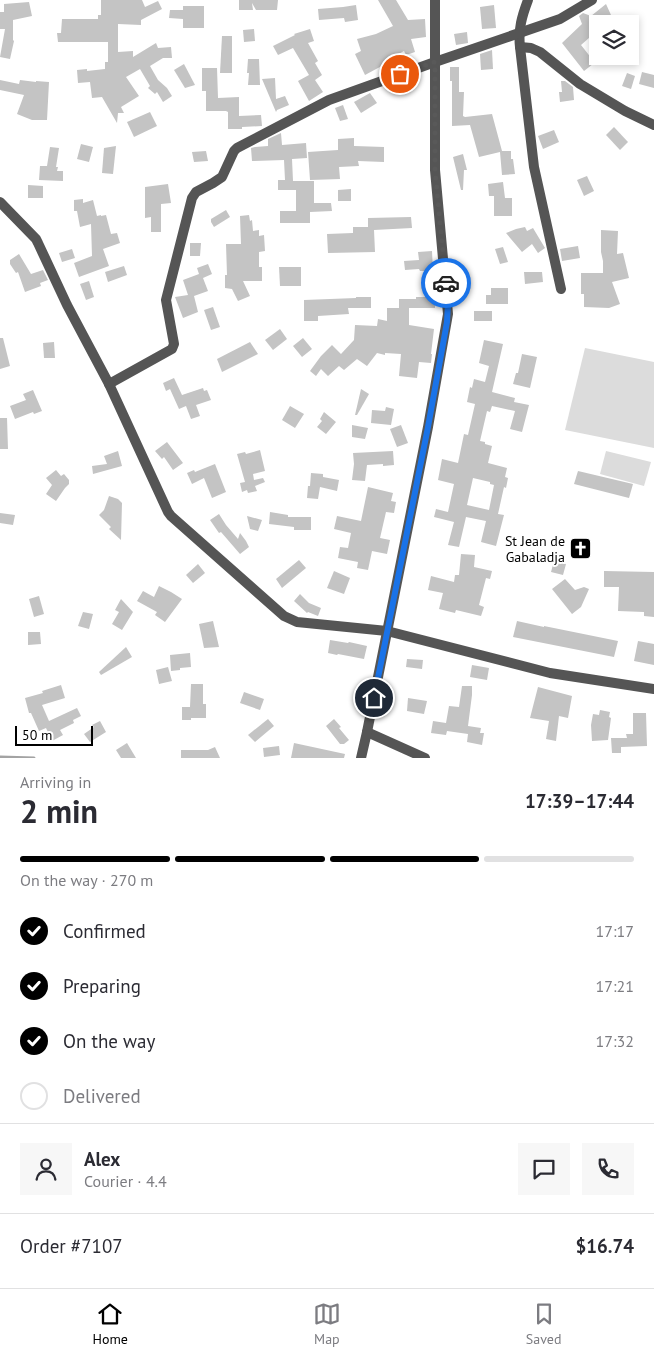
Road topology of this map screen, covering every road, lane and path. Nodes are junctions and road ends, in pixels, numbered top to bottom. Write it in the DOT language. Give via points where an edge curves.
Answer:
graph roads {
  1 [pos="436,0"];
  2 [pos="528,0"];
  3 [pos="592,0"];
  4 [pos="519,34"];
  5 [pos="520,47"];
  6 [pos="435,62"];
  7 [pos="654,125"];
  8 [pos="0,202"];
  9 [pos="561,289"];
  10 [pos="109,384"];
  11 [pos="387,632"];
  12 [pos="654,689"];
  13 [pos="367,732"];
  14 [pos="361,758"];
  15 [pos="425,758"];
  1 -- 6 [label="street"];
  2 -- 4 [label="street"];
  3 -- 4 [label="street" via="560,19"];
  4 -- 5 [label="street"];
  4 -- 6 [label="street"];
  5 -- 7 [label="street" via="540,52 580,84"];
  5 -- 9 [label="street" via="534,167"];
  6 -- 10 [label="street" via="329,100 237,148 222,177 196,192 192,198 166,300 174,347"];
  6 -- 11 [label="street" via="435,170 448,314"];
  8 -- 10 [label="street" via="36,239"];
  10 -- 11 [label="street" via="171,516 290,620"];
  11 -- 12 [label="street" via="543,671"];
  11 -- 13 [label="street"];
  13 -- 14 [label="street"];
  13 -- 15 [label="street"];
}
